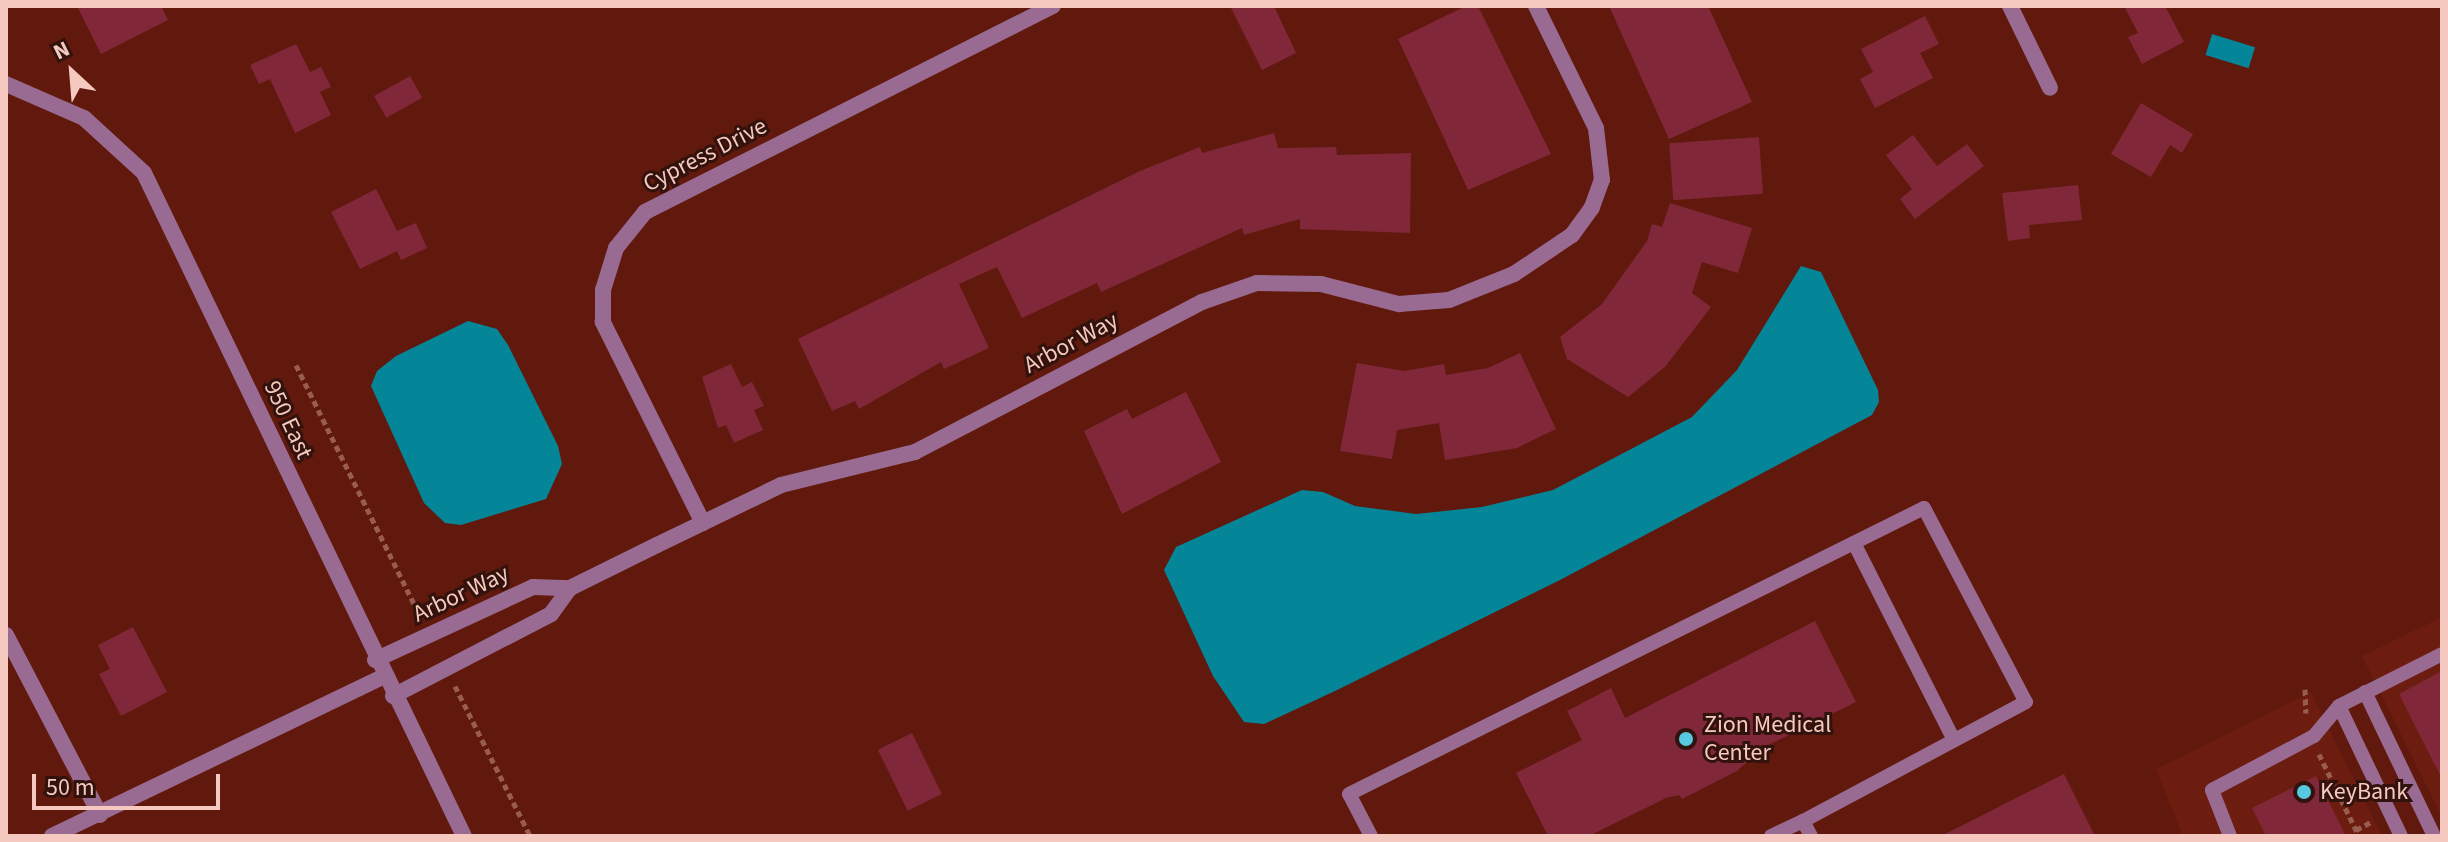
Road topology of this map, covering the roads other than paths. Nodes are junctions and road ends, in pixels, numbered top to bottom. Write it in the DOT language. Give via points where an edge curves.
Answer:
graph roads {
  1 [pos="1053,6"];
  2 [pos="1536,6"];
  3 [pos="2010,6"];
  4 [pos="6,84"];
  5 [pos="2050,88"];
  6 [pos="703,523"];
  7 [pos="1854,543"];
  8 [pos="570,588"];
  9 [pos="6,635"];
  10 [pos="2442,654"];
  11 [pos="375,660"];
  12 [pos="383,677"];
  13 [pos="2365,692"];
  14 [pos="393,696"];
  15 [pos="2339,706"];
  16 [pos="1954,740"];
  17 [pos="100,815"];
  18 [pos="1803,821"];
  19 [pos="2437,831"];
  20 [pos="52,836"];
  21 [pos="464,836"];
  22 [pos="1371,836"];
  23 [pos="1771,836"];
  24 [pos="1811,836"];
  25 [pos="2230,836"];
  26 [pos="2401,836"];
  1 -- 6 [label="street, Cypress Drive" via="645,212 616,248 603,290 603,322"];
  2 -- 6 [label="street, Arbor Way" via="1596,128 1602,180 1592,207 1572,235 1514,274 1449,300 1399,304 1321,284 1257,283 1202,302 915,452 781,485"];
  3 -- 5 [label="street"];
  4 -- 11 [label="street, 950 East" via="84,118 144,173"];
  6 -- 8 [label="street, Arbor Way"];
  7 -- 16 [label="lane"];
  7 -- 16 [label="lane" via="1924,508 2026,702"];
  7 -- 22 [label="lane" via="1349,794"];
  8 -- 11 [label="street, Arbor Way" via="533,587"];
  8 -- 14 [label="street, Arbor Way" via="551,614"];
  9 -- 17 [label="street"];
  10 -- 13 [label="lane"];
  11 -- 12 [label="street, 950 East"];
  12 -- 14 [label="street, 950 East"];
  12 -- 17 [label="street"];
  13 -- 15 [label="lane"];
  13 -- 19 [label="lane"];
  14 -- 21 [label="street, 950 East"];
  15 -- 25 [label="lane" via="2314,736 2212,790"];
  15 -- 26 [label="lane"];
  16 -- 18 [label="lane"];
  17 -- 20 [label="street"];
  18 -- 23 [label="lane"];
  18 -- 24 [label="lane"];
}
